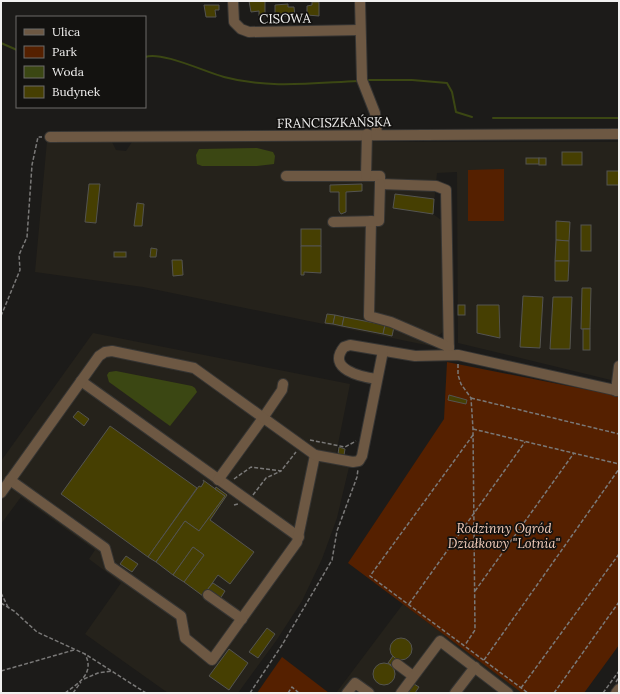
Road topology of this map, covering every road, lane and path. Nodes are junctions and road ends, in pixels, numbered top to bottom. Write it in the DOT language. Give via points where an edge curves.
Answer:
graph roads {
  1 [pos="233,1"];
  2 [pos="360,1"];
  3 [pos="360,30"];
  4 [pos="372,134"];
  5 [pos="619,134"];
  6 [pos="50,137"];
  7 [pos="286,176"];
  8 [pos="366,176"];
  9 [pos="380,184"];
  10 [pos="371,221"];
  11 [pos="332,222"];
  12 [pos="1,316"];
  13 [pos="383,351"];
  14 [pos="449,351"];
  15 [pos="458,364"];
  16 [pos="619,366"];
  17 [pos="377,379"];
  18 [pos="81,381"];
  19 [pos="283,384"];
  20 [pos="617,391"];
  21 [pos="472,398"];
  22 [pos="262,418"];
  23 [pos="473,429"];
  24 [pos="619,434"];
  25 [pos="473,435"];
  26 [pos="366,436"];
  27 [pos="525,442"];
  28 [pos="301,445"];
  29 [pos="574,453"];
  30 [pos="315,455"];
  31 [pos="359,461"];
  32 [pos="619,464"];
  33 [pos="619,469"];
  34 [pos="281,471"];
  35 [pos="10,480"];
  36 [pos="222,482"];
  37 [pos="1,493"];
  38 [pos="247,500"];
  39 [pos="234,505"];
  40 [pos="474,514"];
  41 [pos="299,537"];
  42 [pos="619,554"];
  43 [pos="475,592"];
  44 [pos="1,593"];
  45 [pos="208,595"];
  46 [pos="619,602"];
  47 [pos="1,603"];
  48 [pos="409,604"];
  49 [pos="8,607"];
  50 [pos="242,618"];
  51 [pos="465,645"];
  52 [pos="75,649"];
  53 [pos="85,654"];
  54 [pos="484,660"];
  55 [pos="397,664"];
  56 [pos="475,667"];
  57 [pos="1,671"];
  58 [pos="112,671"];
  59 [pos="619,671"];
  60 [pos="413,676"];
  61 [pos="83,680"];
  62 [pos="521,688"];
  63 [pos="619,689"];
  64 [pos="65,693"];
  65 [pos="73,693"];
  66 [pos="146,693"];
  67 [pos="250,693"];
  68 [pos="288,693"];
  69 [pos="299,693"];
  70 [pos="347,693"];
  71 [pos="369,693"];
  72 [pos="401,693"];
  73 [pos="455,693"];
  74 [pos="508,693"];
  75 [pos="528,693"];
  76 [pos="554,693"];
  77 [pos="603,693"];
  78 [pos="616,693"];
  1 -- 3 [label="street, CISOWA" via="234,22 249,32"];
  2 -- 3 [label="street"];
  3 -- 4 [label="street" via="362,80 375,113"];
  4 -- 5 [label="street, FRANCISZKAŃSKA"];
  4 -- 6 [label="street, FRANCISZKAŃSKA"];
  4 -- 8 [label="street"];
  6 -- 12 [label="path" via="38,137 32,165 27,237 19,255 20,270"];
  7 -- 8 [label="street"];
  8 -- 9 [label="street" via="380,176"];
  9 -- 10 [label="street" via="379,221"];
  9 -- 14 [label="street" via="436,186 446,190"];
  10 -- 11 [label="street"];
  10 -- 14 [label="street" via="369,316 391,322"];
  13 -- 14 [label="street" via="415,356"];
  13 -- 17 [label="street"];
  13 -- 17 [label="street" via="350,345 344,347 339,356 340,363 353,374"];
  14 -- 20 [label="street"];
  15 -- 21 [label="path" via="461,384"];
  16 -- 20 [label="street"];
  17 -- 26 [label="street"];
  18 -- 22 [label="street" via="99,356 112,351 194,368"];
  18 -- 35 [label="street"];
  18 -- 36 [label="street"];
  19 -- 22 [label="street" via="282,390"];
  21 -- 23 [label="path"];
  21 -- 24 [label="path"];
  22 -- 28 [label="street"];
  22 -- 36 [label="street"];
  23 -- 25 [label="path"];
  23 -- 27 [label="path"];
  25 -- 40 [label="path"];
  25 -- 48 [label="path" via="370,576"];
  26 -- 28 [label="path" via="346,447 306,440"];
  26 -- 31 [label="street"];
  27 -- 29 [label="path"];
  27 -- 40 [label="path"];
  28 -- 30 [label="street"];
  28 -- 34 [label="path"];
  29 -- 32 [label="path"];
  29 -- 43 [label="path"];
  30 -- 31 [label="street"];
  30 -- 41 [label="street"];
  31 -- 67 [label="path" via="357,477 337,531 332,560"];
  33 -- 54 [label="path"];
  34 -- 36 [label="path" via="251,467"];
  34 -- 38 [label="path" via="266,478"];
  35 -- 37 [label="street"];
  35 -- 50 [label="street" via="105,548 110,566 181,616 185,638 212,660"];
  36 -- 38 [label="street"];
  38 -- 39 [label="path"];
  38 -- 41 [label="street"];
  40 -- 43 [label="path"];
  40 -- 48 [label="path"];
  41 -- 50 [label="street"];
  42 -- 62 [label="path"];
  43 -- 51 [label="path" via="475,630"];
  44 -- 49 [label="path"];
  45 -- 50 [label="street"];
  46 -- 76 [label="path"];
  47 -- 49 [label="path"];
  48 -- 51 [label="path"];
  49 -- 52 [label="path" via="37,632"];
  51 -- 54 [label="path"];
  52 -- 53 [label="path"];
  52 -- 57 [label="path"];
  53 -- 58 [label="path"];
  53 -- 61 [label="path" via="89,664"];
  54 -- 62 [label="path"];
  55 -- 60 [label="street"];
  56 -- 60 [label="street" via="440,641"];
  56 -- 73 [label="street"];
  56 -- 74 [label="street"];
  58 -- 61 [label="path" via="98,673"];
  58 -- 66 [label="path"];
  59 -- 77 [label="path"];
  60 -- 72 [label="street"];
  61 -- 64 [label="path"];
  61 -- 65 [label="path"];
  62 -- 75 [label="path"];
  63 -- 78 [label="street"];
  68 -- 69 [label="path" via="292,687"];
  70 -- 71 [label="street" via="355,683"];
}
